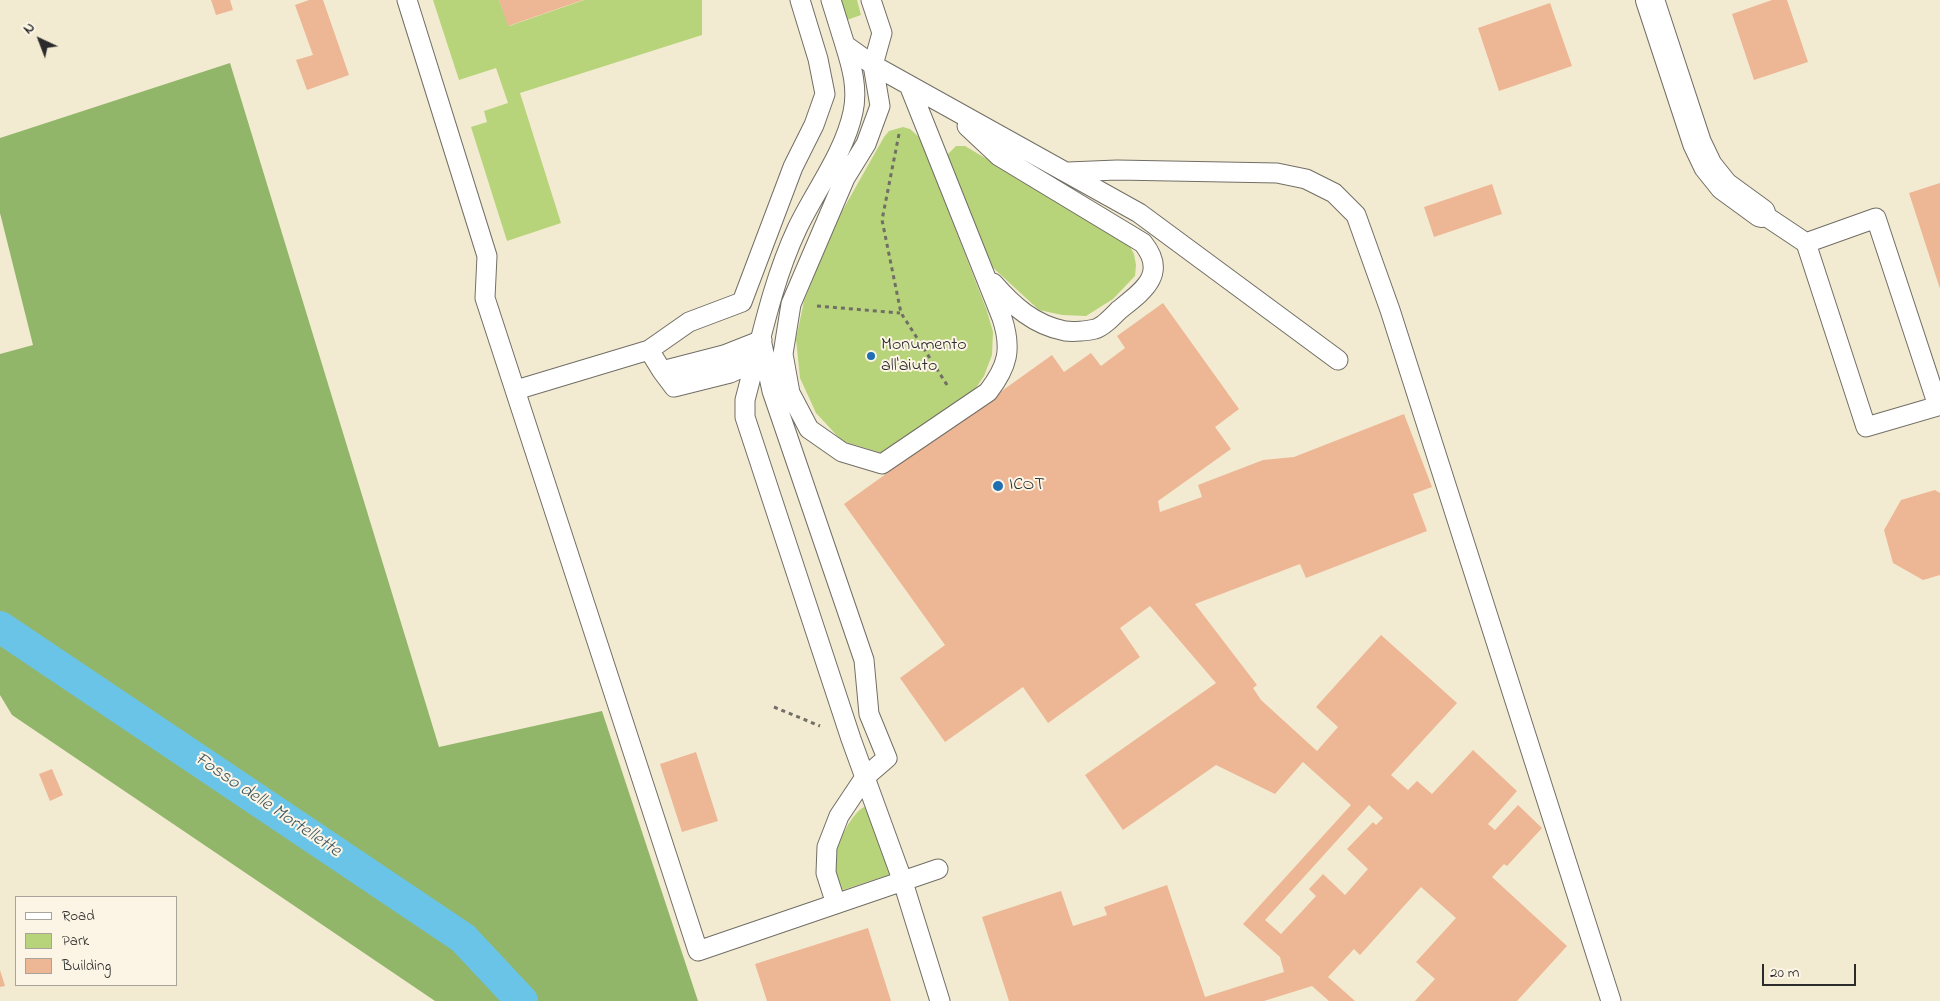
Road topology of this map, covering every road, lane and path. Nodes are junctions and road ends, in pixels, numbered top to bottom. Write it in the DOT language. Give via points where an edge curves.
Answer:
graph roads {
  1 [pos="408,0"];
  2 [pos="800,0"];
  3 [pos="831,0"];
  4 [pos="871,0"];
  5 [pos="1650,0"];
  6 [pos="845,45"];
  7 [pos="873,65"];
  8 [pos="909,85"];
  9 [pos="944,105"];
  10 [pos="899,133"];
  11 [pos="1068,172"];
  12 [pos="1761,213"];
  13 [pos="1806,243"];
  14 [pos="981,269"];
  15 [pos="791,304"];
  16 [pos="900,313"];
  17 [pos="762,340"];
  18 [pos="649,350"];
  19 [pos="1338,360"];
  20 [pos="756,361"];
  21 [pos="662,371"];
  22 [pos="516,390"];
  23 [pos="962,410"];
  24 [pos="774,707"];
  25 [pos="851,739"];
  26 [pos="865,777"];
  27 [pos="938,869"];
  28 [pos="903,882"];
  29 [pos="836,904"];
  30 [pos="940,1001"];
  31 [pos="1611,1001"];
  1 -- 22 [label="lane" via="487,256 485,298"];
  2 -- 18 [label="lane" via="825,94 742,302 689,322"];
  3 -- 6 [label="lane"];
  4 -- 7 [label="lane" via="882,33"];
  5 -- 12 [label="street" via="1697,143 1708,166 1733,195"];
  6 -- 7 [label="lane"];
  6 -- 17 [label="lane" via="855,78 854,112 842,144 797,230 779,277"];
  7 -- 8 [label="lane"];
  7 -- 15 [label="lane" via="880,106 866,144 845,178"];
  8 -- 9 [label="lane"];
  8 -- 14 [label="lane"];
  9 -- 11 [label="lane"];
  9 -- 14 [label="lane" via="999,156 1142,243 1153,262 1149,284 1097,329 1066,331 1036,322 1011,303"];
  10 -- 16 [label="path" via="882,220"];
  11 -- 19 [label="lane" via="1139,213"];
  11 -- 31 [label="lane" via="1277,173 1306,179 1334,193 1356,215 1390,310"];
  12 -- 13 [label="lane"];
  13 -- 13 [label="lane" via="1876,218 1938,406 1866,427"];
  14 -- 23 [label="lane" via="1006,331 1007,357 1000,376 988,392"];
  15 -- 16 [label="path"];
  15 -- 23 [label="lane" via="783,354 790,393 809,429 842,452 882,464"];
  16 -- 23 [label="path"];
  17 -- 20 [label="lane"];
  17 -- 21 [label="lane" via="724,355"];
  17 -- 26 [label="lane" via="772,391 864,660 869,714 887,758"];
  18 -- 21 [label="lane"];
  18 -- 22 [label="lane"];
  20 -- 21 [label="lane" via="730,372 674,387"];
  20 -- 25 [label="lane" via="745,400 745,417"];
  22 -- 29 [label="lane" via="698,951"];
  24 -- 25 [label="path"];
  25 -- 26 [label="lane"];
  26 -- 28 [label="lane"];
  26 -- 29 [label="lane" via="839,816 827,847 826,873"];
  27 -- 28 [label="lane"];
  28 -- 29 [label="lane"];
  28 -- 30 [label="lane"];
}
